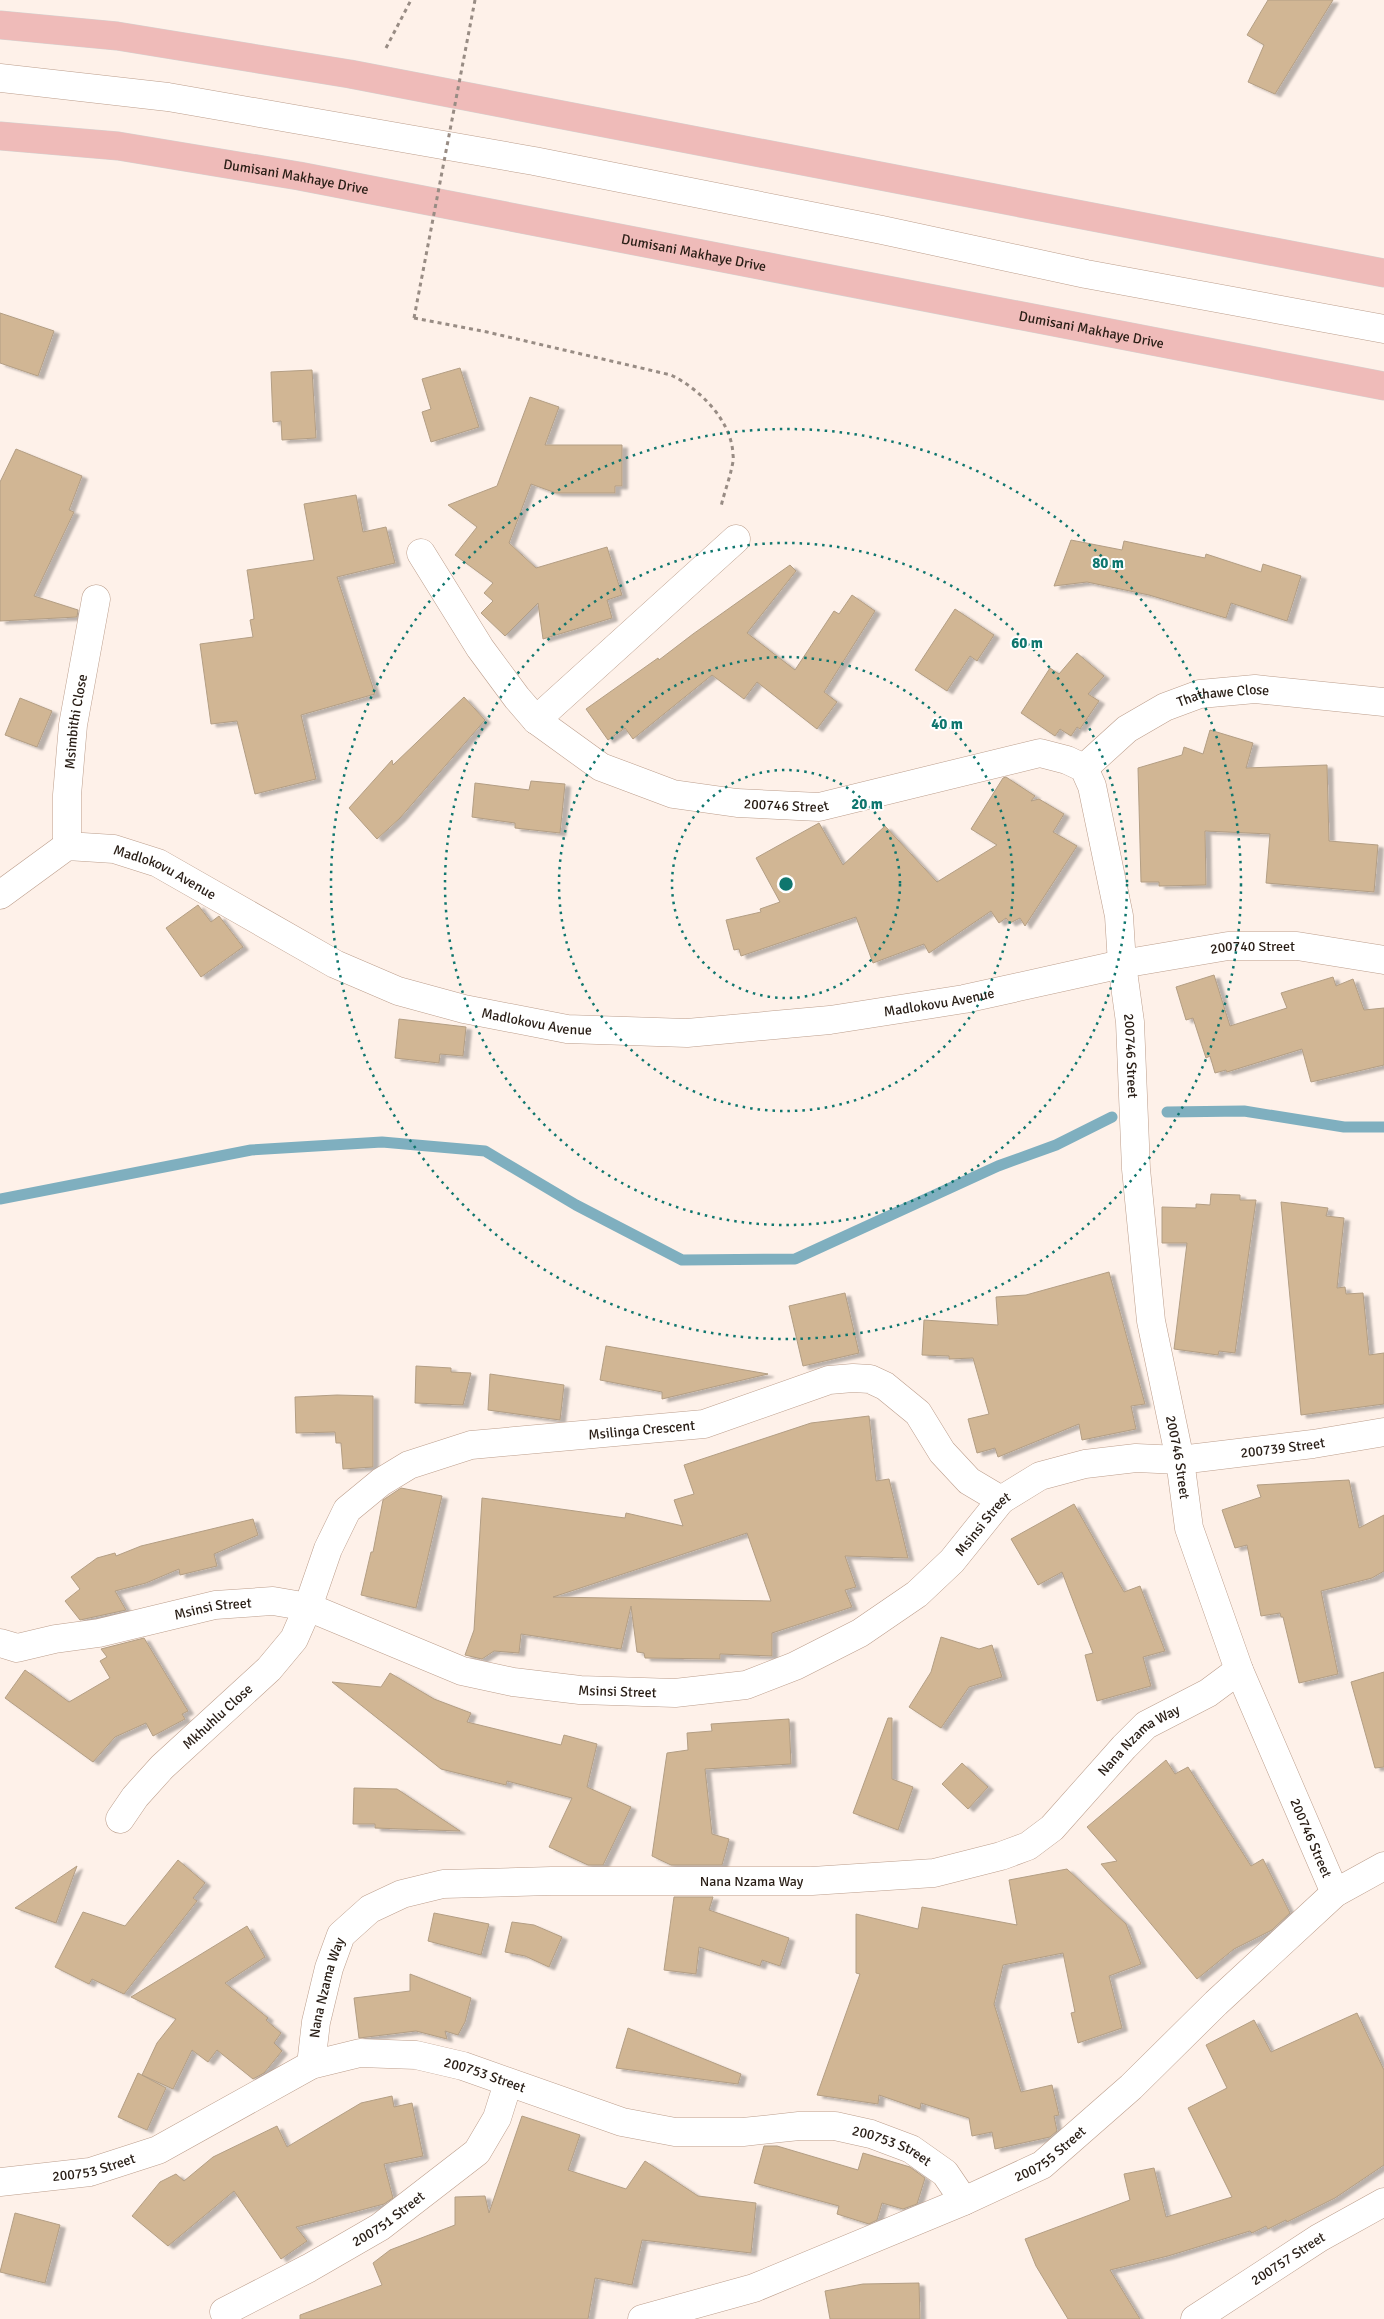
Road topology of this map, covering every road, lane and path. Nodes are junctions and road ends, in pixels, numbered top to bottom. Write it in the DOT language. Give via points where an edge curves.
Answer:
graph roads {
  1 [pos="411,0"];
  2 [pos="476,0"];
  3 [pos="0,25"];
  4 [pos="385,48"];
  5 [pos="0,78"];
  6 [pos="0,136"];
  7 [pos="1384,273"];
  8 [pos="1384,329"];
  9 [pos="1384,386"];
  10 [pos="736,539"];
  11 [pos="421,554"];
  12 [pos="96,599"];
  13 [pos="1384,702"];
  14 [pos="536,720"];
  15 [pos="1084,768"];
  16 [pos="67,846"];
  17 [pos="0,895"];
  18 [pos="1384,960"];
  19 [pos="1122,964"];
  20 [pos="1384,1432"];
  21 [pos="1180,1460"];
  22 [pos="1001,1500"];
  23 [pos="308,1608"];
  24 [pos="0,1643"];
  25 [pos="1240,1670"];
  26 [pos="120,1819"];
  27 [pos="1384,1866"];
  28 [pos="1335,1893"];
  29 [pos="311,2065"];
  30 [pos="508,2083"];
  31 [pos="0,2182"];
  32 [pos="964,2201"];
  33 [pos="1384,2202"];
  34 [pos="224,2312"];
  35 [pos="642,2319"];
  36 [pos="1195,2319"];
  1 -- 4 [label="path"];
  2 -- 10 [label="path, bridge" via="414,318 487,332 661,373 682,381 719,415 728,430 733,455 728,488 721,504 722,521"];
  3 -- 7 [label="main road" via="117,36 350,74"];
  5 -- 8 [label="street" via="168,97 524,160 882,230 1086,274"];
  6 -- 9 [label="main road, Dumisani Makhaye Drive" via="118,146 299,176"];
  10 -- 14 [label="street"];
  11 -- 14 [label="street, 200746 Street" via="480,648"];
  12 -- 16 [label="street, Msimbithi Close" via="73,725"];
  13 -- 15 [label="street, Thathawe Close" via="1255,689 1200,694 1165,708 1127,730"];
  14 -- 15 [label="street, 200746 Street" via="601,767 673,794 737,803 819,807 1040,753"];
  15 -- 19 [label="street, 200746 Street" via="1092,786 1119,916"];
  16 -- 17 [label="street"];
  16 -- 19 [label="street, Madlokovu Avenue" via="114,849 158,863 335,964 398,991 464,1009 567,1029 687,1033 830,1020 964,998"];
  18 -- 19 [label="street, 200740 Street" via="1297,946 1228,946"];
  19 -- 21 [label="street, 200746 Street" via="1130,1022 1136,1169 1151,1321"];
  20 -- 21 [label="street, 200739 Street"];
  21 -- 22 [label="street, Msinsi Street" via="1136,1458 1085,1464 1040,1476"];
  21 -- 25 [label="street, 200746 Street" via="1190,1528"];
  22 -- 23 [label="street, Msinsi Street" via="952,1562 917,1594 860,1633 795,1666 746,1685 675,1694 580,1690 513,1682 462,1671"];
  22 -- 23 [label="street, Msilinga Crescent" via="969,1481 942,1452 918,1414 885,1386 870,1379 829,1380 704,1424 472,1445 409,1464 347,1510 328,1549"];
  23 -- 24 [label="street, Msinsi Street" via="273,1601 215,1605 100,1633 55,1638 17,1648"];
  23 -- 26 [label="street, Mkhuhlu Close" via="294,1639 269,1670 162,1767"];
  25 -- 28 [label="street, 200746 Street"];
  25 -- 29 [label="street, Nana Nzama Way" via="1208,1693 1146,1725 1052,1828 1028,1846 1001,1856 934,1873 812,1881 442,1884 402,1894 370,1910 341,1935 316,2022"];
  27 -- 28 [label="street, 200755 Street"];
  28 -- 32 [label="street, 200755 Street" via="1131,2086 1042,2165"];
  29 -- 30 [label="street, 200753 Street" via="360,2053 416,2055 464,2066"];
  29 -- 31 [label="street, 200753 Street" via="158,2150 90,2172"];
  30 -- 32 [label="street, 200753 Street" via="622,2122 675,2132 743,2132 835,2126 871,2134 911,2149 945,2173"];
  30 -- 34 [label="street, 200751 Street" via="497,2118 477,2152 380,2227"];
  32 -- 35 [label="street, 200755 Street" via="754,2288"];
  33 -- 36 [label="street, 200757 Street" via="1319,2238"];
}
